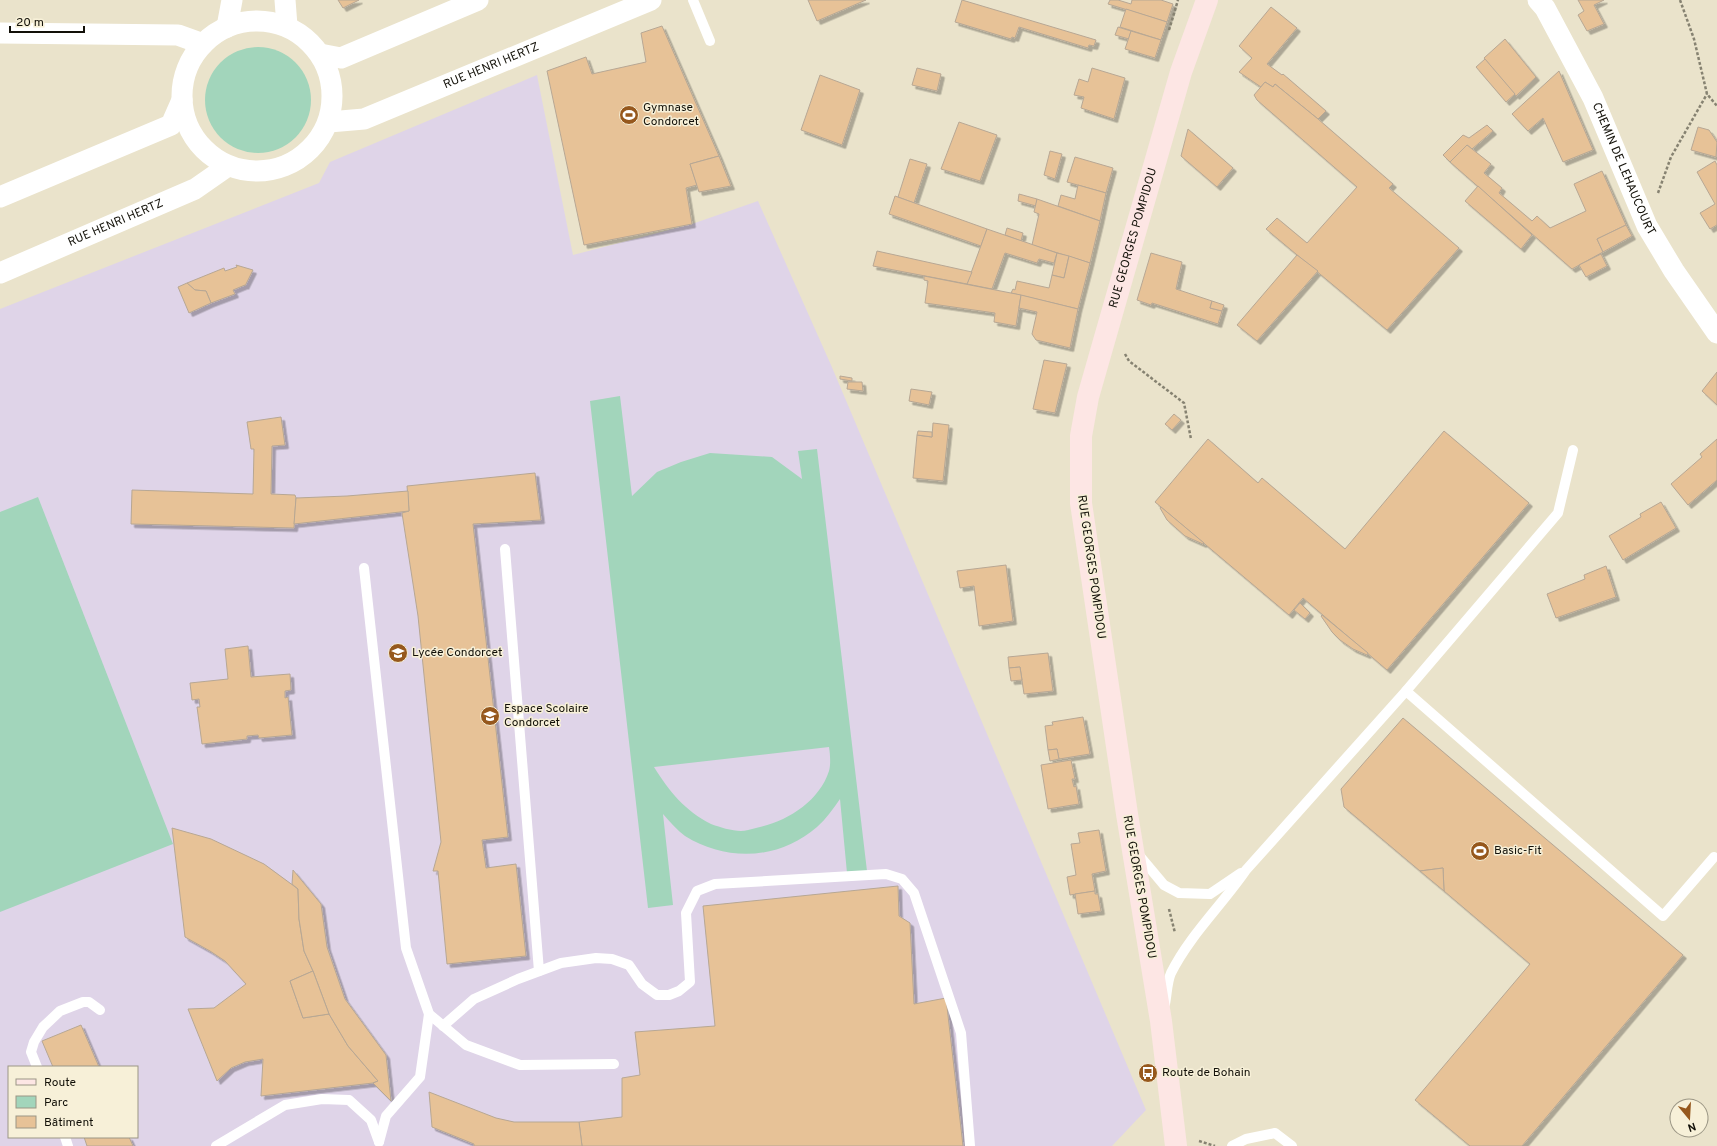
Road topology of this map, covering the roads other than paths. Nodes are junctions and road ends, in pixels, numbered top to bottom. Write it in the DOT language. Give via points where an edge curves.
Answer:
graph roads {
  1 [pos="232,0"];
  2 [pos="285,0"];
  3 [pos="478,0"];
  4 [pos="651,0"];
  5 [pos="693,0"];
  6 [pos="1207,0"];
  7 [pos="1538,0"];
  8 [pos="287,26"];
  9 [pos="227,27"];
  10 [pos="0,33"];
  11 [pos="710,41"];
  12 [pos="203,44"];
  13 [pos="320,54"];
  14 [pos="182,100"];
  15 [pos="329,122"];
  16 [pos="228,166"];
  17 [pos="0,197"];
  18 [pos="0,273"];
  19 [pos="1717,333"];
  20 [pos="1573,450"];
  21 [pos="505,549"];
  22 [pos="364,568"];
  23 [pos="1406,691"];
  24 [pos="1133,848"];
  25 [pos="1714,857"];
  26 [pos="1246,870"];
  27 [pos="539,971"];
  28 [pos="100,1010"];
  29 [pos="429,1014"];
  30 [pos="1162,1021"];
  31 [pos="443,1026"];
  32 [pos="614,1064"];
  33 [pos="37,1066"];
  34 [pos="1184,1143"];
  35 [pos="379,1144"];
  36 [pos="216,1146"];
  37 [pos="970,1146"];
  38 [pos="1232,1146"];
  39 [pos="1292,1146"];
  1 -- 9 [label="street"];
  2 -- 8 [label="street"];
  3 -- 13 [label="street" via="341,58"];
  4 -- 15 [label="street, RUE HENRI HERTZ" via="364,119"];
  5 -- 11 [label="lane"];
  6 -- 24 [label="main road, RUE GEORGES POMPIDOU" via="1181,72 1088,397 1081,436 1081,503"];
  7 -- 19 [label="street, CHEMIN DE LEHAUCOURT" via="1545,8 1593,98 1647,226 1674,271"];
  8 -- 9 [label="street" via="257,21"];
  8 -- 13 [label="street" via="306,38"];
  9 -- 12 [label="street"];
  10 -- 12 [label="street" via="178,35"];
  12 -- 14 [label="street" via="191,61 186,74"];
  13 -- 15 [label="street" via="330,75 333,98"];
  14 -- 16 [label="street" via="186,121 196,140 210,155"];
  14 -- 17 [label="street" via="171,125"];
  15 -- 16 [label="street" via="310,151 290,164 263,172 245,171"];
  16 -- 18 [label="street, RUE HENRI HERTZ" via="195,189"];
  20 -- 23 [label="lane" via="1558,513"];
  21 -- 27 [label="lane"];
  22 -- 29 [label="lane" via="406,948"];
  23 -- 25 [label="lane" via="1663,916"];
  23 -- 26 [label="lane"];
  24 -- 26 [label="lane" via="1164,885 1179,893 1210,894"];
  24 -- 30 [label="main road, RUE GEORGES POMPIDOU"];
  26 -- 30 [label="lane" via="1190,944 1171,974"];
  27 -- 31 [label="lane" via="474,999"];
  27 -- 37 [label="lane" via="561,963 596,958 612,959 629,965 642,984 657,995 669,995 690,982 686,914 697,891 715,884 886,874 902,880 914,893 961,1033"];
  28 -- 33 [label="lane" via="89,1002 83,1002 60,1011 43,1027 34,1042 31,1052"];
  29 -- 31 [label="lane"];
  29 -- 35 [label="lane" via="420,1077 386,1116"];
  30 -- 34 [label="main road, RUE GEORGES POMPIDOU"];
  31 -- 32 [label="lane" via="466,1045 520,1065"];
  35 -- 36 [label="lane" via="371,1120 349,1100 322,1099 285,1105"];
  38 -- 39 [label="lane" via="1246,1139 1275,1133"];
}
